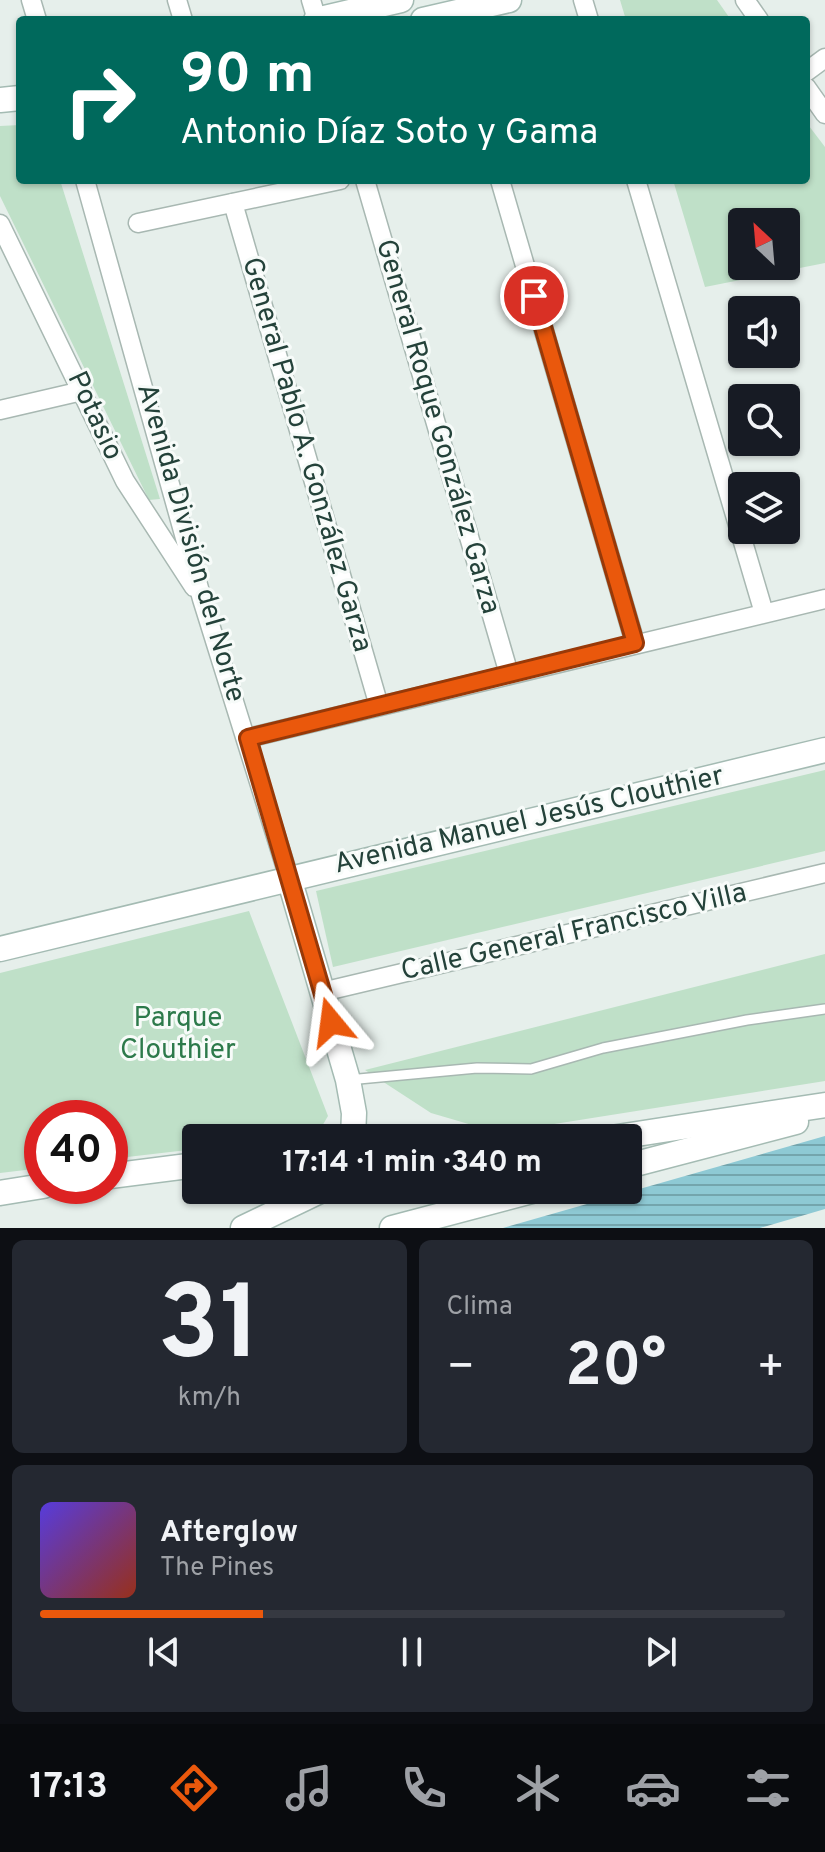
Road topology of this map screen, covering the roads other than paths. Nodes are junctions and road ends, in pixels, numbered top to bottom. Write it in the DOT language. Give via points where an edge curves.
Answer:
graph roads {
  1 [pos="401,0"];
  2 [pos="509,0"];
  3 [pos="450,6"];
  4 [pos="334,16"];
  5 [pos="431,16"];
  6 [pos="810,93"];
  7 [pos="825,114"];
  8 [pos="86,184"];
  9 [pos="321,184"];
  10 [pos="366,184"];
  11 [pos="501,184"];
  12 [pos="637,184"];
  13 [pos="233,203"];
  14 [pos="138,223"];
  15 [pos="0,224"];
  16 [pos="82,391"];
  17 [pos="0,410"];
  18 [pos="202,599"];
  19 [pos="825,599"];
  20 [pos="764,613"];
  21 [pos="635,643"];
  22 [pos="509,674"];
  23 [pos="379,706"];
  24 [pos="248,738"];
  25 [pos="825,750"];
  26 [pos="825,873"];
  27 [pos="289,878"];
  28 [pos="0,949"];
  29 [pos="322,992"];
  30 [pos="825,1009"];
  31 [pos="348,1080"];
  32 [pos="825,1105"];
  33 [pos="825,1115"];
  34 [pos="354,1124"];
  35 [pos="642,1133"];
  36 [pos="642,1162"];
  37 [pos="182,1167"];
  38 [pos="128,1174"];
  39 [pos="24,1189"];
  40 [pos="0,1193"];
  41 [pos="293,1204"];
  42 [pos="483,1204"];
  43 [pos="243,1228"];
  44 [pos="392,1228"];
  1 -- 4 [label="street"];
  2 -- 3 [label="street"];
  3 -- 5 [label="street"];
  6 -- 7 [label="street"];
  8 -- 18 [label="street, Avenida División del Norte"];
  9 -- 13 [label="street"];
  10 -- 22 [label="street, General Roque González Garza"];
  11 -- 21 [label="street"];
  12 -- 20 [label="street"];
  13 -- 14 [label="street"];
  13 -- 23 [label="street, General Pablo A. González Garza"];
  15 -- 16 [label="street, Potasio"];
  16 -- 17 [label="street"];
  16 -- 18 [label="street, Potasio" via="143,514"];
  18 -- 24 [label="street, Avenida División del Norte"];
  19 -- 20 [label="street"];
  20 -- 21 [label="street"];
  21 -- 22 [label="street"];
  22 -- 23 [label="street"];
  23 -- 24 [label="street"];
  24 -- 27 [label="street, Avenida División del Norte"];
  25 -- 27 [label="street, Avenida Manuel Jesús Clouthier"];
  26 -- 29 [label="street, Calle General Francisco Villa"];
  27 -- 28 [label="street, Avenida Manuel Jesús Clouthier"];
  27 -- 29 [label="street, Avenida División del Norte"];
  29 -- 31 [label="street, Avenida División del Norte"];
  30 -- 31 [label="lane" via="603,1048 531,1069 461,1068"];
  31 -- 34 [label="street, Avenida División del Norte"];
  32 -- 35 [label="street"];
  33 -- 36 [label="street"];
  37 -- 38 [label="street"];
  39 -- 40 [label="street"];
  41 -- 43 [label="street"];
  42 -- 44 [label="street"];
}
